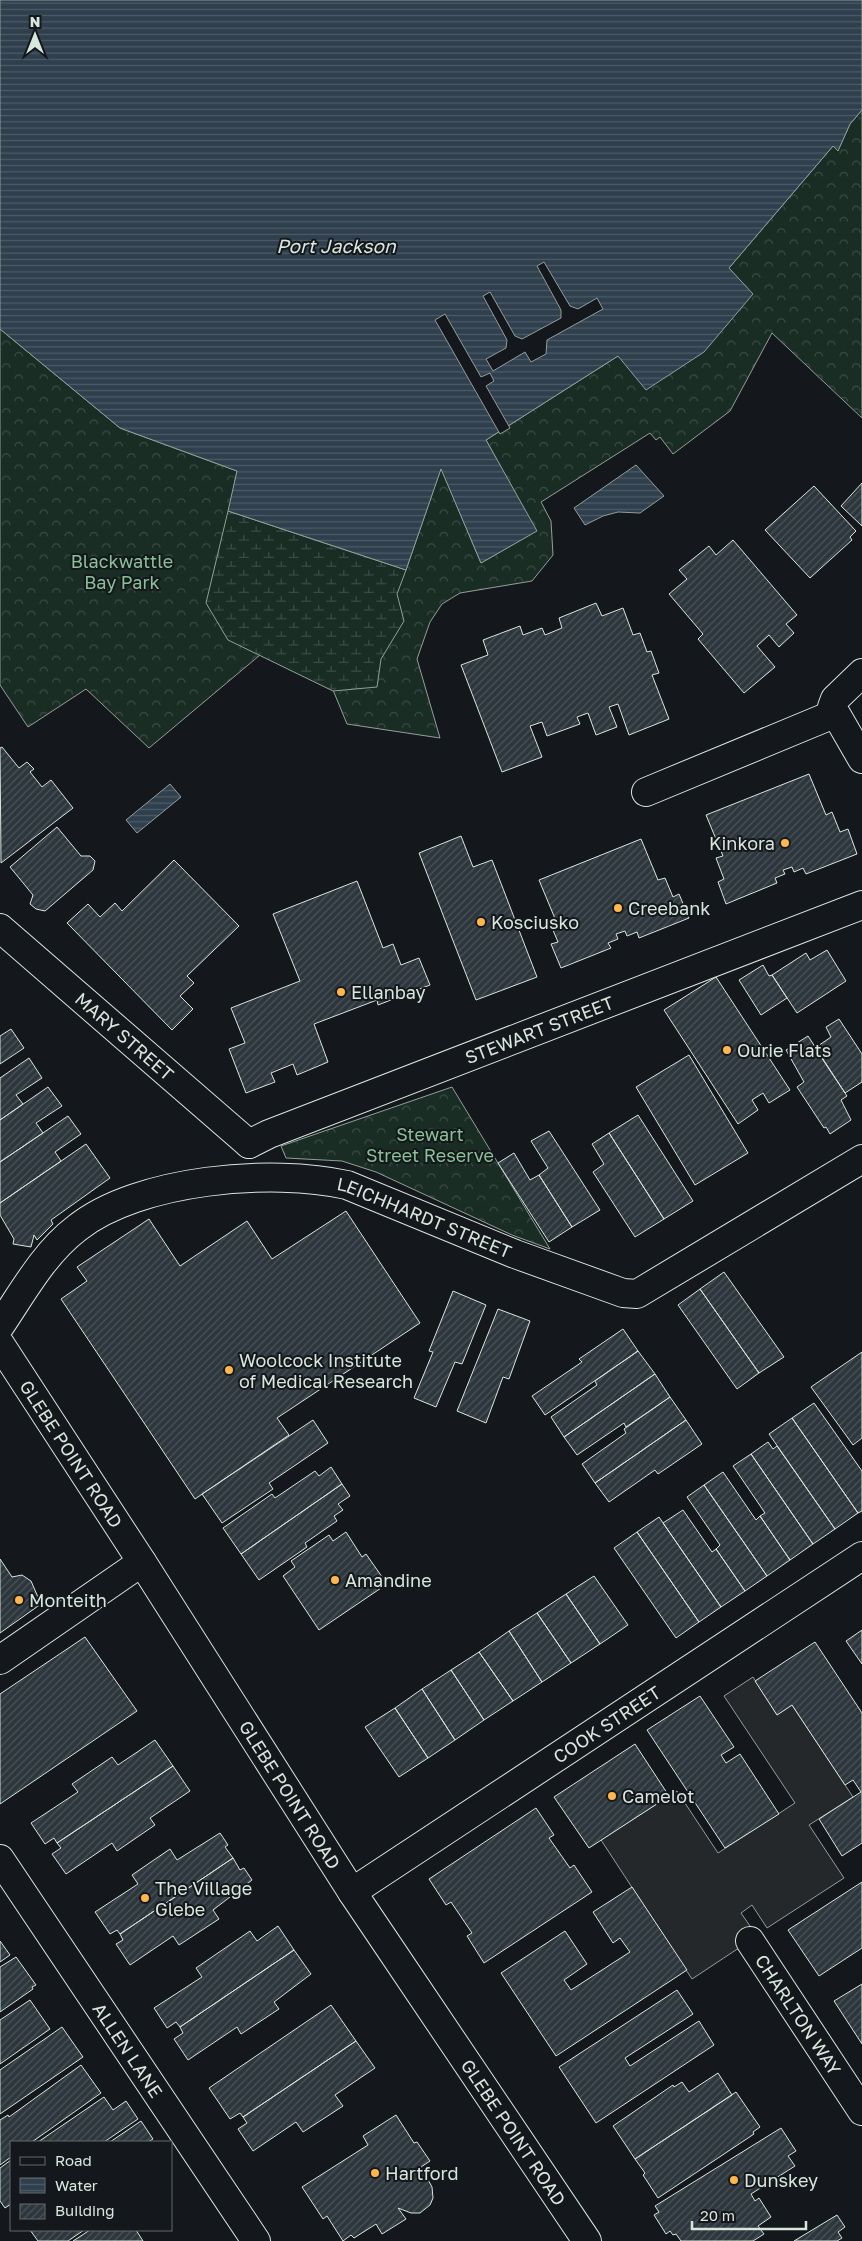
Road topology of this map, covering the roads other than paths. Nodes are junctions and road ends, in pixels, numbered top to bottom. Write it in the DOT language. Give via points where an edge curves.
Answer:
graph roads {
  1 [pos="862,673"];
  2 [pos="834,714"];
  3 [pos="862,759"];
  4 [pos="646,792"];
  5 [pos="862,905"];
  6 [pos="0,928"];
  7 [pos="249,1144"];
  8 [pos="862,1159"];
  9 [pos="254,1178"];
  10 [pos="0,1326"];
  11 [pos="0,1344"];
  12 [pos="862,1556"];
  13 [pos="142,1562"];
  14 [pos="0,1660"];
  15 [pos="0,1859"];
  16 [pos="352,1892"];
  17 [pos="750,1941"];
  18 [pos="862,2111"];
  19 [pos="256,2241"];
  20 [pos="587,2241"];
  1 -- 2 [label="street" via="836,699 832,708"];
  2 -- 3 [label="street"];
  2 -- 4 [label="street"];
  5 -- 7 [label="street, STEWART STREET"];
  6 -- 7 [label="street, MARY STREET"];
  7 -- 9 [label="street"];
  8 -- 9 [label="street, LEICHHARDT STREET" via="637,1294 623,1293 515,1254 347,1185 301,1178"];
  9 -- 10 [label="street, LEICHHARDT STREET" via="151,1192 86,1221 50,1254"];
  11 -- 13 [label="street, GLEBE POINT ROAD"];
  12 -- 16 [label="street, COOK STREET"];
  13 -- 14 [label="street"];
  13 -- 16 [label="street, GLEBE POINT ROAD"];
  15 -- 19 [label="street, ALLEN LANE"];
  16 -- 20 [label="street, GLEBE POINT ROAD"];
  17 -- 18 [label="street, CHARLTON WAY"];
}
